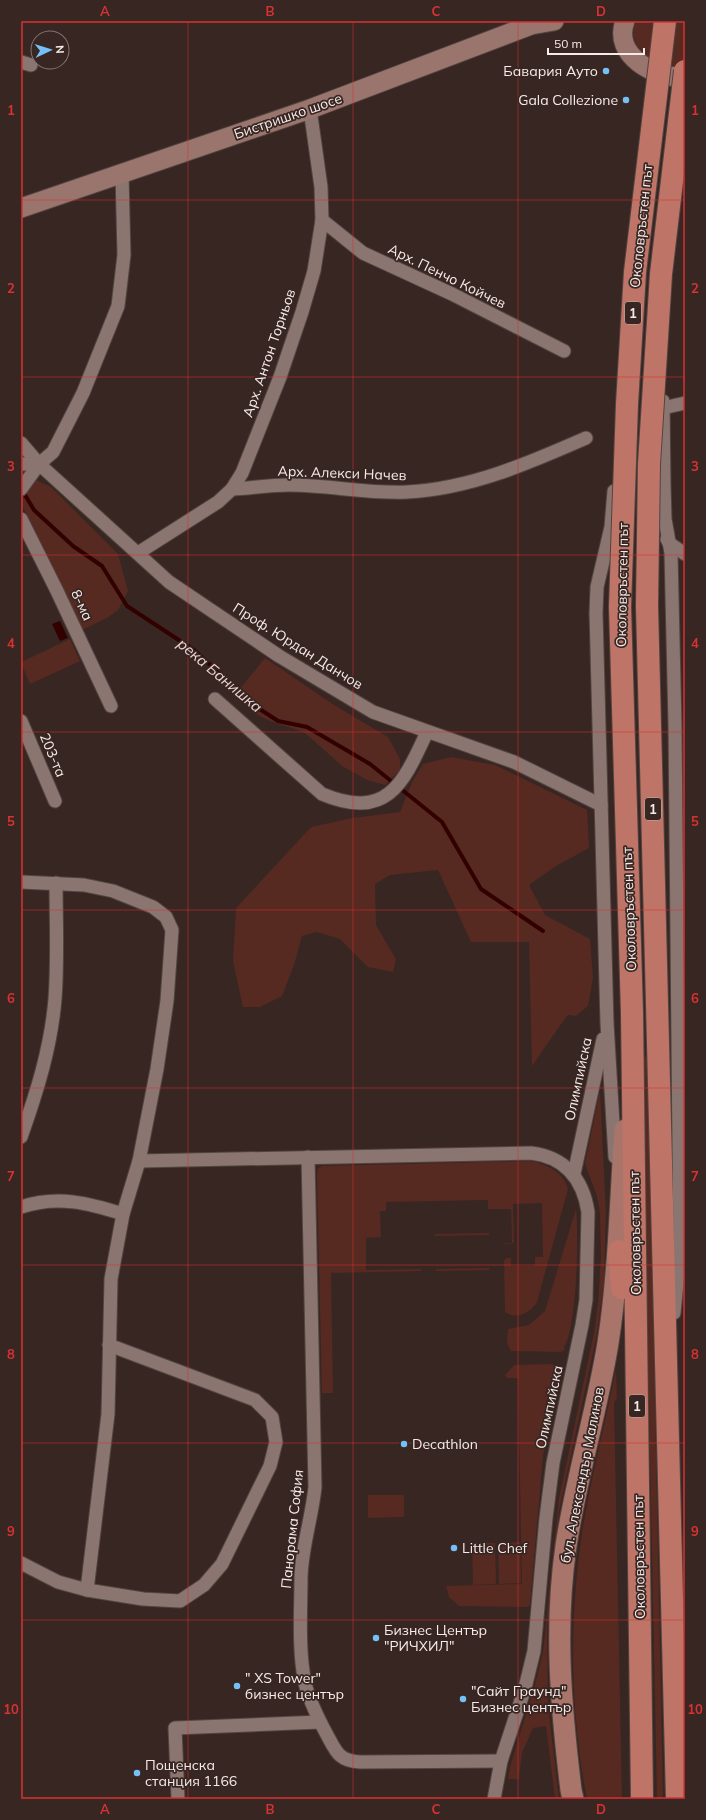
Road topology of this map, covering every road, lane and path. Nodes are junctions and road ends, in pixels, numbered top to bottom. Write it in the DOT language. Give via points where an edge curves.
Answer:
graph roads {
  1 [pos="554,21"];
  2 [pos="666,21"];
  3 [pos="619,22"];
  4 [pos="640,64"];
  5 [pos="685,71"];
  6 [pos="685,77"];
  7 [pos="310,109"];
  8 [pos="685,139"];
  9 [pos="122,174"];
  10 [pos="21,208"];
  11 [pos="322,220"];
  12 [pos="564,351"];
  13 [pos="685,403"];
  14 [pos="663,408"];
  15 [pos="586,438"];
  16 [pos="21,443"];
  17 [pos="21,464"];
  18 [pos="39,464"];
  19 [pos="21,489"];
  20 [pos="232,489"];
  21 [pos="21,519"];
  22 [pos="669,543"];
  23 [pos="606,547"];
  24 [pos="138,553"];
  25 [pos="685,554"];
  26 [pos="215,699"];
  27 [pos="111,706"];
  28 [pos="21,721"];
  29 [pos="427,732"];
  30 [pos="55,801"];
  31 [pos="602,805"];
  32 [pos="21,882"];
  33 [pos="56,883"];
  34 [pos="678,997"];
  35 [pos="685,1012"];
  36 [pos="632,1014"];
  37 [pos="607,1023"];
  38 [pos="682,1092"];
  39 [pos="21,1137"];
  40 [pos="308,1157"];
  41 [pos="139,1161"];
  42 [pos="574,1174"];
  43 [pos="21,1207"];
  44 [pos="123,1214"];
  45 [pos="619,1223"];
  46 [pos="619,1251"];
  47 [pos="109,1345"];
  48 [pos="666,1388"];
  49 [pos="638,1511"];
  50 [pos="21,1563"];
  51 [pos="86,1590"];
  52 [pos="672,1623"];
  53 [pos="685,1697"];
  54 [pos="320,1722"];
  55 [pos="501,1761"];
  56 [pos="572,1796"];
  57 [pos="178,1799"];
  58 [pos="494,1799"];
  59 [pos="642,1799"];
  60 [pos="677,1799"];
  1 -- 7 [label="street, Бистришко шосе" via="532,25"];
  2 -- 36 [label="highway, Околовръстен път / 1, bridge" via="635,272 626,404 620,607"];
  3 -- 4 [label="street" via="626,44"];
  4 -- 6 [label="street" via="665,76"];
  4 -- 23 [label="street" via="646,75 647,86 626,287 611,527"];
  5 -- 48 [label="highway, Околовръстен път / 1, bridge" via="660,282 649,464 648,606"];
  7 -- 9 [label="street, Бистришко шосе"];
  7 -- 11 [label="street, Арх. Антон Торньов"];
  8 -- 14 [label="street" via="672,273"];
  9 -- 10 [label="street, Бистришко шосе"];
  9 -- 18 [label="street" via="124,255 118,306 83,393 52,452"];
  11 -- 12 [label="street, Арх. Пенчо Койчев" via="363,253 452,294"];
  11 -- 20 [label="street, Арх. Антон Торньов" via="314,271 302,312 280,377 242,473"];
  13 -- 14 [label="street"];
  14 -- 22 [label="street" via="665,519"];
  15 -- 20 [label="street, Арх. Алекси Начев" via="521,466 450,487 408,492 365,492 289,485"];
  16 -- 18 [label="street, Проф. Юрдан Данчов"];
  17 -- 18 [label="street"];
  18 -- 19 [label="street"];
  18 -- 24 [label="street, Проф. Юрдан Данчов"];
  20 -- 24 [label="street, Арх. Антон Торньов" via="218,502"];
  21 -- 27 [label="street, 8-ма"];
  22 -- 23 [label="street" via="659,528 638,521 620,527"];
  22 -- 25 [label="street"];
  22 -- 34 [label="street" via="675,718"];
  23 -- 31 [label="street" via="597,587 596,612"];
  24 -- 29 [label="street, Проф. Юрдан Данчов" via="169,582 280,656 373,712"];
  26 -- 29 [label="street" via="322,794 339,801 361,804 379,800 390,792 409,772"];
  28 -- 30 [label="street, 203-та"];
  29 -- 31 [label="street, Проф. Юрдан Данчов" via="514,762"];
  31 -- 37 [label="street"];
  32 -- 33 [label="street"];
  33 -- 39 [label="street" via="55,998 50,1039 39,1086"];
  33 -- 41 [label="street" via="113,891 153,907 166,918 172,930 167,1001"];
  34 -- 35 [label="street"];
  34 -- 38 [label="street"];
  36 -- 45 [label="main road, бул. Александър Малинов"];
  36 -- 49 [label="highway, Околовръстен път / 1"];
  37 -- 42 [label="street, Олимпийска"];
  37 -- 45 [label="street"];
  38 -- 48 [label="street" via="680,1253"];
  40 -- 41 [label="street"];
  40 -- 42 [label="street" via="531,1153 558,1161"];
  40 -- 54 [label="street, Панорама София" via="315,1487 313,1510 301,1565 301,1584 303,1666 309,1696"];
  41 -- 44 [label="street"];
  42 -- 55 [label="street, Олимпийска" via="583,1191 588,1212 586,1300 553,1463 534,1651 525,1688"];
  43 -- 44 [label="street" via="38,1202 82,1202"];
  44 -- 47 [label="street" via="111,1279"];
  45 -- 46 [label="main road, бул. Александър Малинов"];
  46 -- 49 [label="highway"];
  46 -- 56 [label="main road, бул. Александър Малинов" via="607,1344 571,1516 562,1582 559,1657 564,1732"];
  47 -- 51 [label="street" via="108,1414"];
  47 -- 51 [label="street" via="256,1400 272,1417 276,1442 270,1466 222,1564 204,1585 180,1601 143,1599"];
  48 -- 52 [label="highway, Околовръстен път / 1"];
  49 -- 59 [label="highway, Околовръстен път / 1"];
  50 -- 51 [label="street" via="58,1582"];
  52 -- 53 [label="main road"];
  52 -- 60 [label="highway, Околовръстен път / 1"];
  54 -- 55 [label="street, Панорама София" via="336,1752 352,1762"];
  54 -- 57 [label="street" via="175,1728"];
  55 -- 58 [label="street, Олимпийска"];
}
